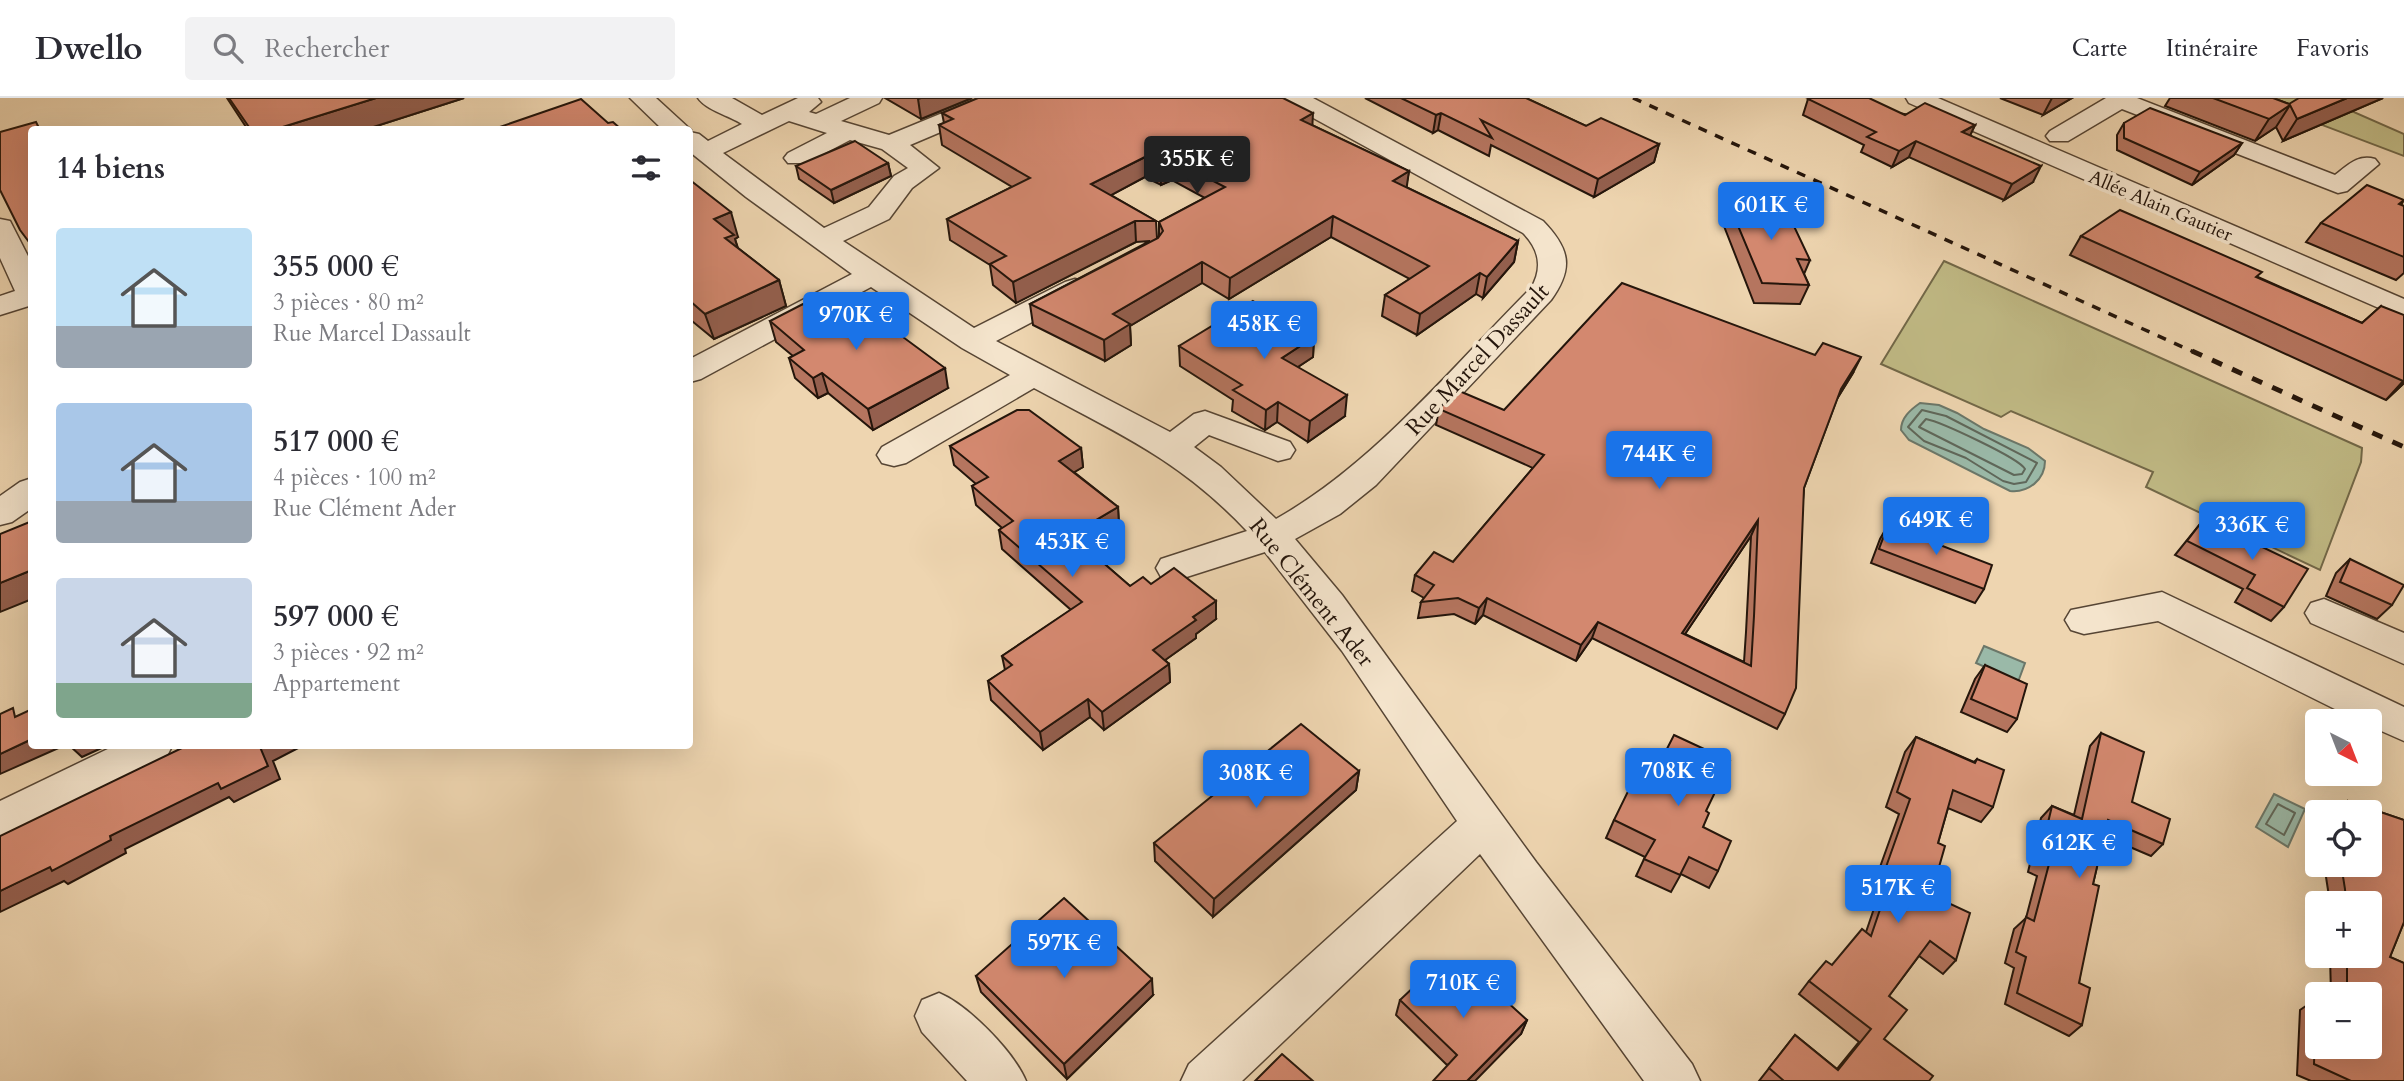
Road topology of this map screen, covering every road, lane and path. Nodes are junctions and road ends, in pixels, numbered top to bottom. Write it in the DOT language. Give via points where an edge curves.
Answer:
graph roads {
  1 [pos="642,98"];
  2 [pos="710,98"];
  3 [pos="870,98"];
  4 [pos="1000,98"];
  5 [pos="1295,98"];
  6 [pos="1969,98"];
  7 [pos="1934,100"];
  8 [pos="818,110"];
  9 [pos="670,126"];
  10 [pos="761,126"];
  11 [pos="848,130"];
  12 [pos="2059,136"];
  13 [pos="891,144"];
  14 [pos="2036,150"];
  15 [pos="695,151"];
  16 [pos="797,158"];
  17 [pos="2365,164"];
  18 [pos="0,227"];
  19 [pos="822,240"];
  20 [pos="1101,274"];
  21 [pos="871,275"];
  22 [pos="28,288"];
  23 [pos="28,296"];
  24 [pos="0,306"];
  25 [pos="2404,310"];
  26 [pos="973,341"];
  27 [pos="693,370"];
  28 [pos="1034,375"];
  29 [pos="1171,447"];
  30 [pos="1278,450"];
  31 [pos="894,455"];
  32 [pos="28,493"];
  33 [pos="0,513"];
  34 [pos="1273,536"];
  35 [pos="1174,568"];
  36 [pos="2324,613"];
  37 [pos="2084,620"];
  38 [pos="2404,649"];
  39 [pos="2404,725"];
  40 [pos="146,749"];
  41 [pos="0,821"];
  42 [pos="1483,824"];
  43 [pos="939,1016"];
  44 [pos="1001,1081"];
  45 [pos="1206,1081"];
  46 [pos="1675,1081"];
  1 -- 9 [label="street, Rue Clément Ader"];
  2 -- 10 [label="street"];
  3 -- 8 [label="street"];
  4 -- 13 [label="street"];
  5 -- 34 [label="street, Rue Marcel Dassault" via="1532,227 1551,249 1554,270 1541,294 1364,477 1328,505"];
  6 -- 12 [label="street"];
  7 -- 14 [label="street, Allée Alain Gautier"];
  8 -- 10 [label="street" via="787,113"];
  8 -- 11 [label="street"];
  10 -- 15 [label="street"];
  11 -- 13 [label="street"];
  11 -- 16 [label="street"];
  12 -- 14 [label="street"];
  12 -- 17 [label="street" via="2120,100 2338,185"];
  13 -- 19 [label="street" via="926,168 903,182 879,214"];
  14 -- 25 [label="street, Allée Alain Gautier"];
  15 -- 19 [label="street, Rue Clément Ader"];
  18 -- 22 [label="street"];
  19 -- 21 [label="street, Rue Clément Ader"];
  20 -- 26 [label="street"];
  21 -- 26 [label="street, Rue Clément Ader"];
  21 -- 27 [label="street"];
  23 -- 24 [label="street"];
  26 -- 28 [label="street, Rue Clément Ader"];
  28 -- 29 [label="street, Rue Clément Ader"];
  28 -- 31 [label="street"];
  29 -- 30 [label="street" via="1205,422"];
  29 -- 34 [label="street, Rue Clément Ader" via="1209,475"];
  32 -- 33 [label="street"];
  34 -- 35 [label="street, Rue Marcel Dassault"];
  34 -- 42 [label="street, Rue Clément Ader" via="1344,626"];
  36 -- 38 [label="street"];
  37 -- 39 [label="street" via="2162,606"];
  40 -- 41 [label="street"];
  42 -- 45 [label="street"];
  42 -- 46 [label="street, Rue Clément Ader" via="1580,962"];
  43 -- 44 [label="street"];
}
